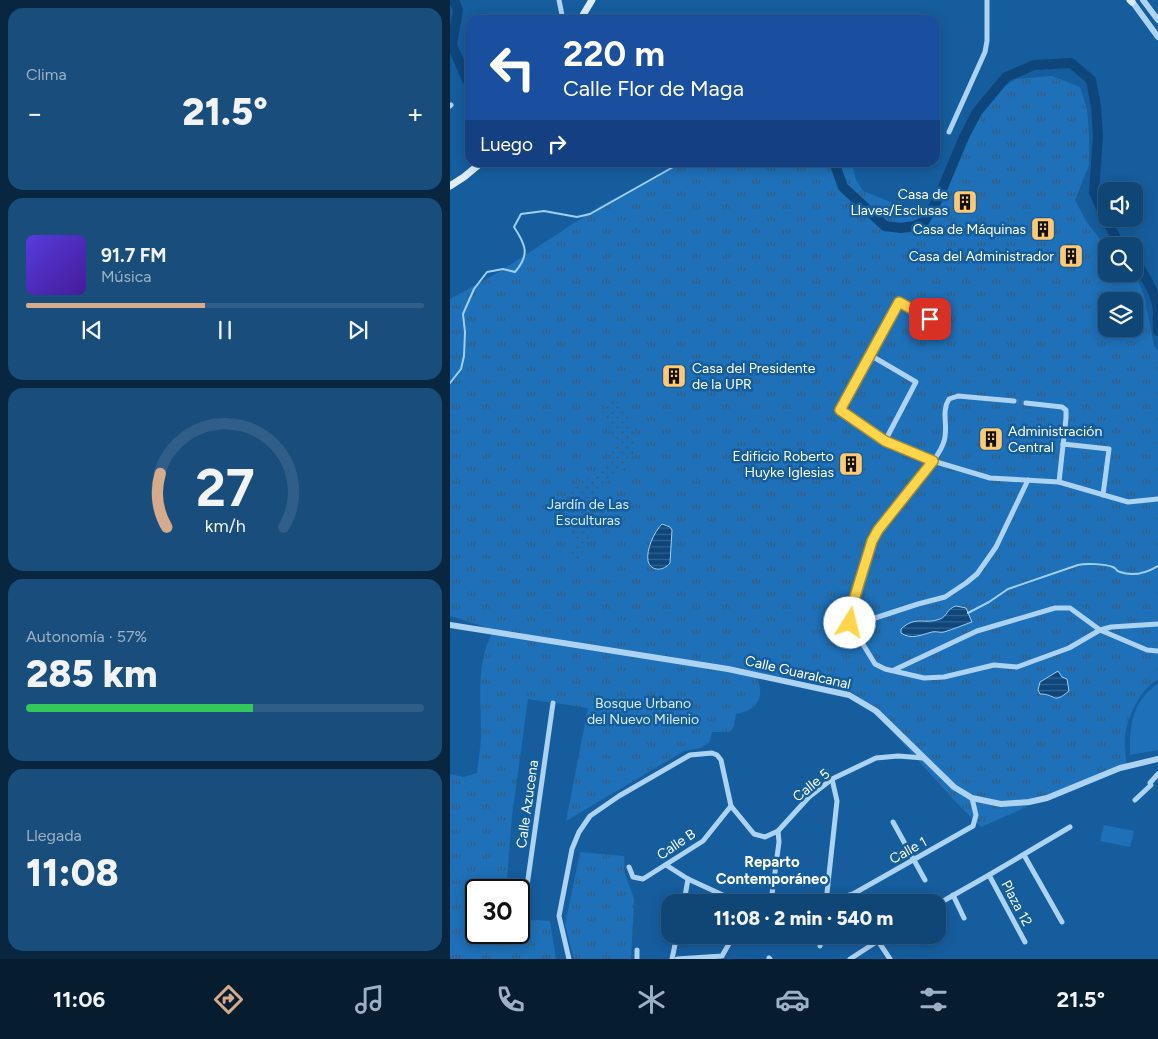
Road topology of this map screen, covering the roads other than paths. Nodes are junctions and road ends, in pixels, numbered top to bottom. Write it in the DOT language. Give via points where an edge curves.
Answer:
graph roads {
  1 [pos="559,0"];
  2 [pos="592,0"];
  3 [pos="987,0"];
  4 [pos="1143,0"];
  5 [pos="1131,1"];
  6 [pos="562,15"];
  7 [pos="583,15"];
  8 [pos="1158,20"];
  9 [pos="1158,37"];
  10 [pos="949,132"];
  11 [pos="476,167"];
  12 [pos="450,186"];
  13 [pos="930,319"];
  14 [pos="870,355"];
  15 [pos="1014,401"];
  16 [pos="1026,403"];
  17 [pos="885,441"];
  18 [pos="1063,444"];
  19 [pos="933,461"];
  20 [pos="1028,480"];
  21 [pos="1059,482"];
  22 [pos="1104,495"];
  23 [pos="1158,499"];
  24 [pos="849,616"];
  25 [pos="1158,624"];
  26 [pos="450,625"];
  27 [pos="1100,630"];
  28 [pos="1158,651"];
  29 [pos="893,671"];
  30 [pos="553,703"];
  31 [pos="924,758"];
  32 [pos="1158,759"];
  33 [pos="1158,774"];
  34 [pos="832,779"];
  35 [pos="972,798"];
  36 [pos="1135,800"];
  37 [pos="731,806"];
  38 [pos="893,822"];
  39 [pos="1070,827"];
  40 [pos="778,830"];
  41 [pos="1024,854"];
  42 [pos="915,859"];
  43 [pos="666,865"];
  44 [pos="629,867"];
  45 [pos="989,875"];
  46 [pos="528,879"];
  47 [pos="688,879"];
  48 [pos="925,880"];
  49 [pos="685,894"];
  50 [pos="721,894"];
  51 [pos="772,894"];
  52 [pos="827,894"];
  53 [pos="853,894"];
  54 [pos="952,895"];
  55 [pos="946,899"];
  56 [pos="964,918"];
  57 [pos="1062,922"];
  58 [pos="1025,942"];
  59 [pos="675,944"];
  60 [pos="729,944"];
  61 [pos="873,944"];
  62 [pos="880,944"];
  63 [pos="637,950"];
  64 [pos="569,959"];
  65 [pos="637,959"];
  66 [pos="672,959"];
  67 [pos="677,959"];
  68 [pos="850,959"];
  69 [pos="890,959"];
  1 -- 6 [label="street"];
  2 -- 7 [label="main road"];
  3 -- 10 [label="street" via="988,41 985,52"];
  4 -- 8 [label="street"];
  5 -- 9 [label="street"];
  11 -- 12 [label="main road"];
  13 -- 14 [label="street" via="899,302"];
  14 -- 17 [label="street" via="840,410"];
  14 -- 17 [label="street" via="916,382"];
  15 -- 19 [label="street" via="958,396 949,399 944,412 944,442"];
  16 -- 18 [label="street" via="1066,410"];
  17 -- 19 [label="street"];
  18 -- 21 [label="street"];
  18 -- 22 [label="street" via="1108,449"];
  19 -- 20 [label="street" via="990,478"];
  19 -- 24 [label="street" via="872,541"];
  20 -- 21 [label="street"];
  20 -- 24 [label="street" via="991,554 966,583 945,597 875,618 864,620"];
  21 -- 22 [label="street"];
  22 -- 23 [label="street" via="1128,502"];
  24 -- 29 [label="street" via="875,664"];
  25 -- 27 [label="street"];
  26 -- 31 [label="street, Calle Guaralcanal" via="728,669 838,691 876,711"];
  27 -- 28 [label="street" via="1146,650"];
  27 -- 29 [label="street" via="1069,648 1017,667 994,665 924,678"];
  27 -- 29 [label="street" via="1070,608 1056,608 977,631"];
  30 -- 46 [label="street, Calle Azucena"];
  31 -- 34 [label="street, Calle 5" via="876,758"];
  31 -- 35 [label="street, Calle Guaralcanal" via="954,787"];
  32 -- 35 [label="street, Calle Guaralcanal" via="1120,768 1047,798 1029,802 1001,804"];
  33 -- 36 [label="street"];
  34 -- 40 [label="street, Calle 5"];
  34 -- 52 [label="street" via="836,801"];
  35 -- 42 [label="street, Calle 1" via="976,815 973,826"];
  37 -- 40 [label="street" via="754,834 765,837"];
  37 -- 43 [label="street, Calle B" via="703,841"];
  37 -- 64 [label="street" via="718,755 696,753 590,816 572,849 559,916"];
  38 -- 42 [label="street"];
  39 -- 41 [label="street"];
  40 -- 51 [label="street"];
  41 -- 45 [label="street"];
  41 -- 57 [label="street"];
  42 -- 48 [label="street"];
  42 -- 53 [label="street, Calle 1"];
  43 -- 44 [label="street, Calle B" via="643,878 633,877"];
  43 -- 47 [label="street"];
  45 -- 54 [label="street"];
  45 -- 58 [label="street, Plaza 12"];
  47 -- 49 [label="street"];
  47 -- 50 [label="street"];
  54 -- 55 [label="street"];
  54 -- 56 [label="street"];
  59 -- 66 [label="street"];
  60 -- 67 [label="street" via="722,956"];
  61 -- 68 [label="street"];
  62 -- 69 [label="street"];
  63 -- 65 [label="street"];
}
